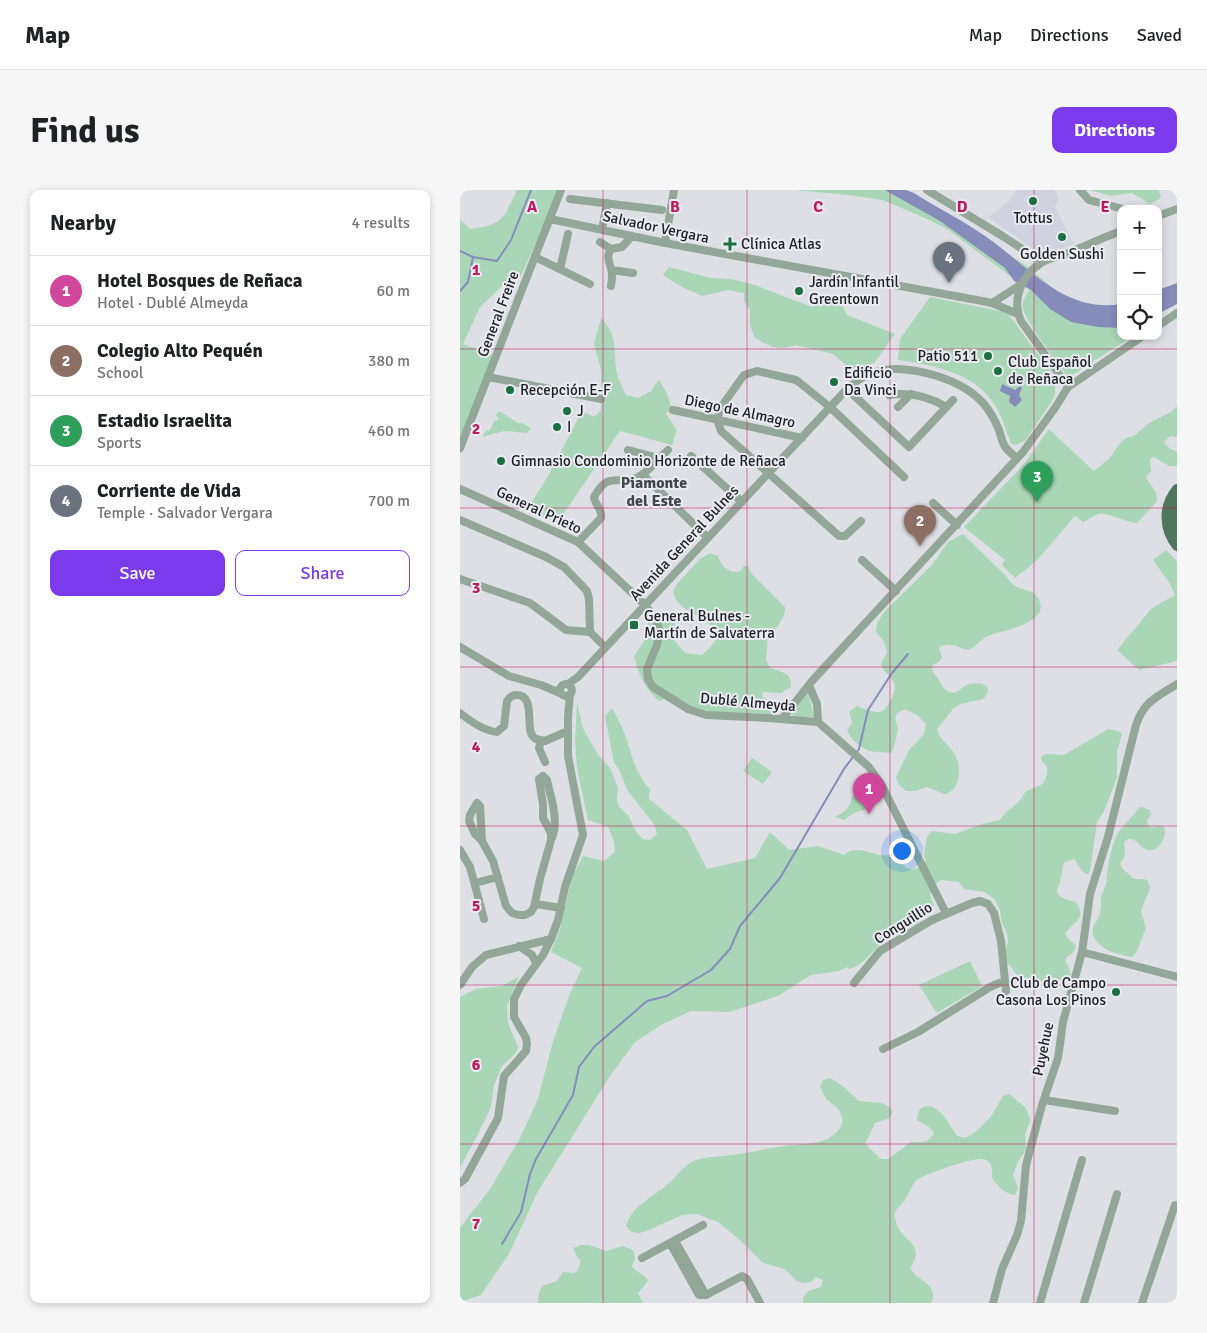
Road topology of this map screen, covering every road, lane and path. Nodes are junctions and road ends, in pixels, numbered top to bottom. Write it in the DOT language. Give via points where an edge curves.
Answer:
graph roads {
  1 [pos="561,190"];
  2 [pos="674,190"];
  3 [pos="927,190"];
  4 [pos="1080,190"];
  5 [pos="570,199"];
  6 [pos="604,203"];
  7 [pos="1117,207"];
  8 [pos="1177,209"];
  9 [pos="662,210"];
  10 [pos="1162,215"];
  11 [pos="550,219"];
  12 [pos="599,229"];
  13 [pos="1117,233"];
  14 [pos="568,234"];
  15 [pos="632,236"];
  16 [pos="600,242"];
  17 [pos="665,243"];
  18 [pos="611,249"];
  19 [pos="535,256"];
  20 [pos="1042,262"];
  21 [pos="560,269"];
  22 [pos="612,270"];
  23 [pos="633,273"];
  24 [pos="1022,283"];
  25 [pos="590,284"];
  26 [pos="611,286"];
  27 [pos="992,304"];
  28 [pos="1177,313"];
  29 [pos="1018,314"];
  30 [pos="1162,323"];
  31 [pos="1137,340"];
  32 [pos="488,377"];
  33 [pos="1068,387"];
  34 [pos="847,389"];
  35 [pos="911,394"];
  36 [pos="889,395"];
  37 [pos="600,398"];
  38 [pos="953,400"];
  39 [pos="898,407"];
  40 [pos="946,407"];
  41 [pos="831,408"];
  42 [pos="673,410"];
  43 [pos="718,419"];
  44 [pos="802,438"];
  45 [pos="1005,447"];
  46 [pos="460,448"];
  47 [pos="628,450"];
  48 [pos="668,450"];
  49 [pos="1023,452"];
  50 [pos="692,456"];
  51 [pos="659,458"];
  52 [pos="1014,462"];
  53 [pos="769,473"];
  54 [pos="643,475"];
  55 [pos="904,477"];
  56 [pos="460,489"];
  57 [pos="1177,489"];
  58 [pos="742,502"];
  59 [pos="933,503"];
  60 [pos="1177,503"];
  61 [pos="460,520"];
  62 [pos="861,521"];
  63 [pos="957,525"];
  64 [pos="1177,530"];
  65 [pos="708,538"];
  66 [pos="578,542"];
  67 [pos="1177,546"];
  68 [pos="862,560"];
  69 [pos="460,579"];
  70 [pos="896,591"];
  71 [pos="645,605"];
  72 [pos="590,632"];
  73 [pos="460,647"];
  74 [pos="605,647"];
  75 [pos="1177,684"];
  76 [pos="809,685"];
  77 [pos="566,690"];
  78 [pos="460,713"];
  79 [pos="782,719"];
  80 [pos="818,722"];
  81 [pos="568,731"];
  82 [pos="541,741"];
  83 [pos="544,762"];
  84 [pos="552,840"];
  85 [pos="482,841"];
  86 [pos="460,850"];
  87 [pos="498,877"];
  88 [pos="475,884"];
  89 [pos="536,904"];
  90 [pos="560,908"];
  91 [pos="946,913"];
  92 [pos="484,919"];
  93 [pos="551,939"];
  94 [pos="519,946"];
  95 [pos="1082,952"];
  96 [pos="536,963"];
  97 [pos="1177,977"];
  98 [pos="1004,981"];
  99 [pos="854,983"];
  100 [pos="460,986"];
  101 [pos="1006,991"];
  102 [pos="882,1049"];
  103 [pos="1044,1100"];
  104 [pos="1115,1111"];
  105 [pos="1082,1160"];
  106 [pos="460,1183"];
  107 [pos="1117,1194"];
  108 [pos="1176,1206"];
  109 [pos="703,1225"];
  110 [pos="673,1242"];
  111 [pos="642,1258"];
  112 [pos="760,1303"];
  113 [pos="993,1303"];
  114 [pos="1040,1303"];
  115 [pos="1084,1303"];
  116 [pos="1142,1303"];
  1 -- 11 [label="street, General Freire"];
  2 -- 17 [label="street"];
  3 -- 20 [label="street"];
  4 -- 7 [label="street" via="1089,200"];
  5 -- 6 [label="street"];
  6 -- 9 [label="street"];
  6 -- 12 [label="street"];
  8 -- 10 [label="street"];
  11 -- 12 [label="street, Salvador Vergara"];
  11 -- 19 [label="street, General Freire"];
  12 -- 15 [label="street, Salvador Vergara"];
  13 -- 20 [label="street"];
  14 -- 21 [label="street"];
  15 -- 17 [label="street, Salvador Vergara"];
  15 -- 18 [label="street" via="622,247"];
  16 -- 18 [label="street"];
  17 -- 27 [label="street, Salvador Vergara"];
  18 -- 22 [label="street" via="607,259"];
  19 -- 21 [label="street"];
  19 -- 32 [label="street, General Freire"];
  20 -- 24 [label="street"];
  21 -- 25 [label="street"];
  22 -- 23 [label="street"];
  22 -- 26 [label="street"];
  24 -- 27 [label="street"];
  24 -- 29 [label="street"];
  27 -- 29 [label="street, Salvador Vergara"];
  28 -- 30 [label="street"];
  29 -- 33 [label="street"];
  31 -- 33 [label="street"];
  32 -- 37 [label="street"];
  32 -- 46 [label="street, General Freire"];
  33 -- 49 [label="street"];
  34 -- 40 [label="street" via="909,447"];
  34 -- 41 [label="street, Avenida General Bulnes"];
  34 -- 45 [label="street, Avenida General Bulnes" via="856,380 893,369 915,370 947,380 967,390 984,405"];
  35 -- 36 [label="street"];
  35 -- 39 [label="street"];
  35 -- 40 [label="street"];
  38 -- 40 [label="street"];
  41 -- 43 [label="street" via="796,380 754,372 742,377 720,408"];
  41 -- 44 [label="street, Avenida General Bulnes"];
  41 -- 55 [label="street"];
  42 -- 43 [label="street, Diego de Almagro"];
  43 -- 44 [label="street, Diego de Almagro"];
  43 -- 53 [label="street" via="722,430"];
  44 -- 53 [label="street, Avenida General Bulnes"];
  45 -- 49 [label="street"];
  45 -- 52 [label="street, Avenida General Bulnes"];
  47 -- 51 [label="street"];
  48 -- 51 [label="street"];
  49 -- 52 [label="street"];
  50 -- 58 [label="street"];
  51 -- 54 [label="street"];
  52 -- 63 [label="street"];
  53 -- 58 [label="street, Avenida General Bulnes"];
  53 -- 62 [label="street" via="839,536 845,536"];
  54 -- 65 [label="street"];
  54 -- 66 [label="street" via="610,480 604,484 594,499 601,518"];
  56 -- 66 [label="street, General Prieto"];
  57 -- 67 [label="main road" via="1168,503 1166,518"];
  58 -- 65 [label="street, Avenida General Bulnes"];
  59 -- 63 [label="street"];
  60 -- 64 [label="main road" via="1174,520"];
  61 -- 72 [label="street" via="564,567 587,591"];
  63 -- 70 [label="street"];
  65 -- 71 [label="street, Avenida General Bulnes"];
  66 -- 71 [label="street, General Prieto"];
  68 -- 70 [label="street"];
  69 -- 72 [label="street" via="530,603 566,630"];
  70 -- 76 [label="street"];
  71 -- 74 [label="street, Avenida General Bulnes"];
  71 -- 79 [label="street, Dublé Almeyda" via="657,621 659,630 658,645 647,669 653,687 702,714"];
  72 -- 74 [label="street"];
  73 -- 77 [label="street" via="509,676"];
  74 -- 77 [label="street, Avenida General Bulnes"];
  75 -- 95 [label="street, Puyehue" via="1148,703 1141,712 1090,894"];
  76 -- 79 [label="street"];
  76 -- 80 [label="street, Dublé Almeyda" via="817,704"];
  77 -- 81 [label="street"];
  78 -- 82 [label="street" via="492,732 499,731 504,724 507,701 513,696 521,696 529,708 531,733"];
  79 -- 80 [label="street, Dublé Almeyda"];
  80 -- 91 [label="street" via="876,776"];
  81 -- 82 [label="street"];
  81 -- 90 [label="street" via="570,767 583,835"];
  82 -- 83 [label="street" via="539,748"];
  84 -- 84 [label="street" via="556,830 547,780 543,776 538,779 542,814"];
  84 -- 89 [label="street"];
  85 -- 87 [label="street"];
  86 -- 88 [label="street"];
  87 -- 88 [label="street"];
  87 -- 89 [label="street" via="510,912 525,915"];
  88 -- 92 [label="street"];
  89 -- 90 [label="street"];
  90 -- 93 [label="street"];
  91 -- 98 [label="street, Conguillio" via="978,901 988,904 994,913 1001,941"];
  91 -- 99 [label="street, Conguillio" via="880,951"];
  93 -- 94 [label="street"];
  93 -- 96 [label="street"];
  94 -- 96 [label="street" via="532,955"];
  94 -- 100 [label="street" via="482,957 472,966"];
  95 -- 97 [label="street"];
  95 -- 103 [label="street, Puyehue" via="1063,1022 1058,1058"];
  96 -- 106 [label="street" via="521,985 514,1005 514,1018 527,1041 526,1051 504,1076 498,1118 466,1179"];
  98 -- 101 [label="street"];
  98 -- 102 [label="street" via="918,1032"];
  103 -- 104 [label="street"];
  103 -- 113 [label="street, Puyehue" via="1026,1165 1021,1221"];
  105 -- 114 [label="street"];
  107 -- 115 [label="street"];
  108 -- 116 [label="street"];
  109 -- 110 [label="street"];
  110 -- 111 [label="street"];
  110 -- 112 [label="street" via="706,1295 744,1276"];
}
